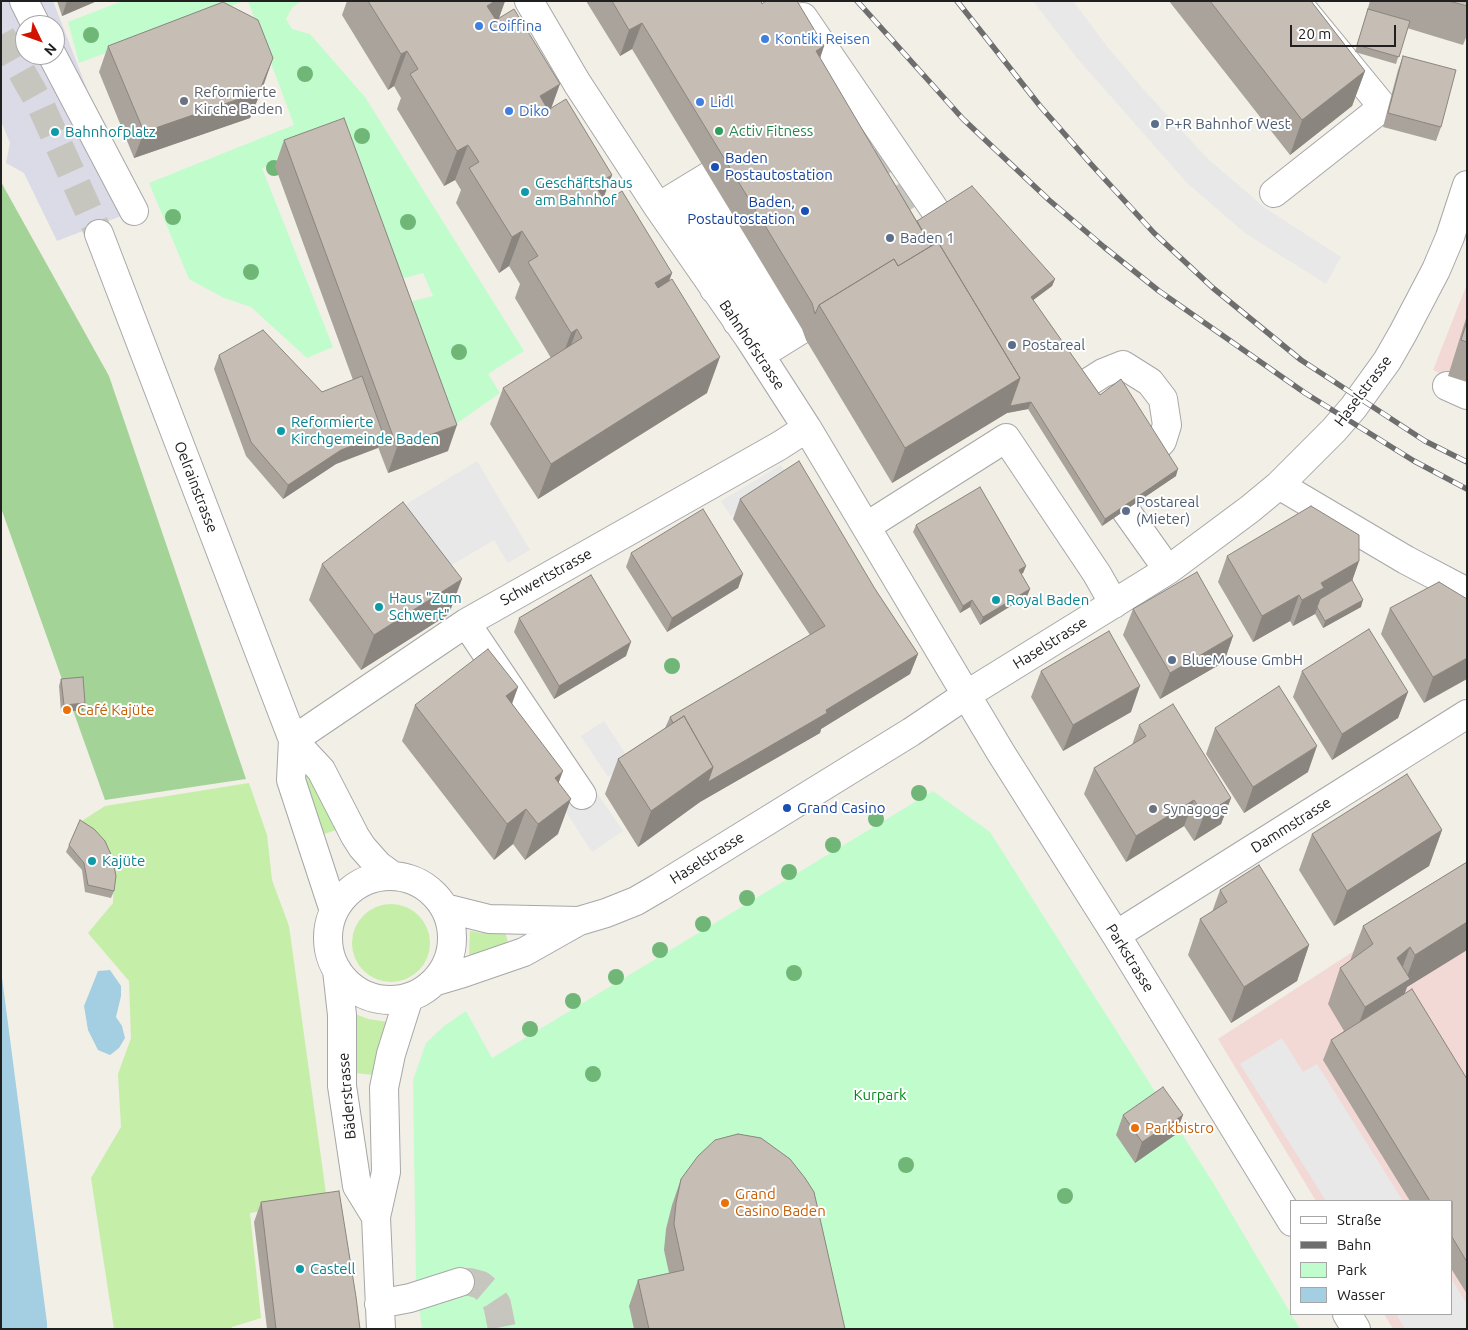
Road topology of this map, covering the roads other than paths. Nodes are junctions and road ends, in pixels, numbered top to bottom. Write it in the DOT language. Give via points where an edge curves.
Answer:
graph roads {
  1 [pos="24,1"];
  2 [pos="529,1"];
  3 [pos="1296,1"];
  4 [pos="794,3"];
  5 [pos="31,15"];
  6 [pos="57,65"];
  7 [pos="1467,185"];
  8 [pos="1274,193"];
  9 [pos="134,211"];
  10 [pos="99,234"];
  11 [pos="756,253"];
  12 [pos="972,264"];
  13 [pos="709,281"];
  14 [pos="1048,372"];
  15 [pos="807,428"];
  16 [pos="1114,479"];
  17 [pos="1278,485"];
  18 [pos="1126,510"];
  19 [pos="866,526"];
  20 [pos="1168,570"];
  21 [pos="1467,592"];
  22 [pos="1114,604"];
  23 [pos="466,622"];
  24 [pos="966,695"];
  25 [pos="1467,714"];
  26 [pos="293,740"];
  27 [pos="582,796"];
  28 [pos="393,876"];
  29 [pos="445,908"];
  30 [pos="334,911"];
  31 [pos="579,921"];
  32 [pos="1116,935"];
  33 [pos="337,970"];
  34 [pos="436,981"];
  35 [pos="408,998"];
  36 [pos="376,1217"];
  37 [pos="1290,1219"];
  38 [pos="460,1282"];
  39 [pos="1348,1315"];
  40 [pos="380,1316"];
  41 [pos="1356,1329"];
  1 -- 5 [label="street"];
  2 -- 13 [label="street, Bahnhofstrasse" via="577,83"];
  3 -- 8 [label="street" via="1383,107"];
  4 -- 12 [label="street"];
  6 -- 9 [label="street"];
  7 -- 17 [label="street, Haselstrasse" via="1436,270 1387,360 1334,430"];
  10 -- 26 [label="street, Oelrainstrasse"];
  11 -- 13 [label="street"];
  11 -- 13 [label="street"];
  11 -- 13 [label="street"];
  11 -- 13 [label="street"];
  13 -- 15 [label="street, Bahnhofstrasse"];
  14 -- 16 [label="street" via="1065,397 1103,373 1124,365 1150,382 1163,399 1167,425 1162,441"];
  15 -- 19 [label="street, Bahnhofstrasse"];
  15 -- 23 [label="street, Schwertstrasse"];
  17 -- 20 [label="street, Haselstrasse"];
  17 -- 21 [label="street"];
  18 -- 20 [label="street"];
  19 -- 22 [label="street" via="1006,438"];
  19 -- 24 [label="street, Bahnhofstrasse"];
  20 -- 22 [label="street, Haselstrasse"];
  22 -- 24 [label="street, Haselstrasse"];
  23 -- 26 [label="street, Schwertstrasse"];
  23 -- 27 [label="street"];
  24 -- 31 [label="street, Haselstrasse" via="660,887 636,901"];
  24 -- 32 [label="street, Parkstrasse"];
  25 -- 32 [label="street, Dammstrasse"];
  26 -- 28 [label="street, Oelrainstrasse" via="321,770 362,847"];
  26 -- 30 [label="street, Oelrainstrasse" via="291,780"];
  28 -- 29 [label="street" via="414,880 432,891"];
  28 -- 30 [label="street" via="375,878 359,885 344,896"];
  29 -- 31 [label="street, Haselstrasse" via="489,919"];
  29 -- 34 [label="street" via="452,926 452,946"];
  30 -- 33 [label="street" via="329,930 330,951"];
  31 -- 34 [label="street, Haselstrasse" via="524,952"];
  32 -- 37 [label="street, Parkstrasse"];
  33 -- 35 [label="street" via="350,985 368,996 388,1000"];
  33 -- 36 [label="street, Bäderstrasse" via="342,1015 342,1086 357,1186"];
  34 -- 35 [label="street"];
  35 -- 36 [label="street, Bäderstrasse" via="384,1088 386,1172"];
  36 -- 40 [label="street, Bäderstrasse"];
  38 -- 40 [label="street" via="410,1298"];
  39 -- 41 [label="street"];
}
